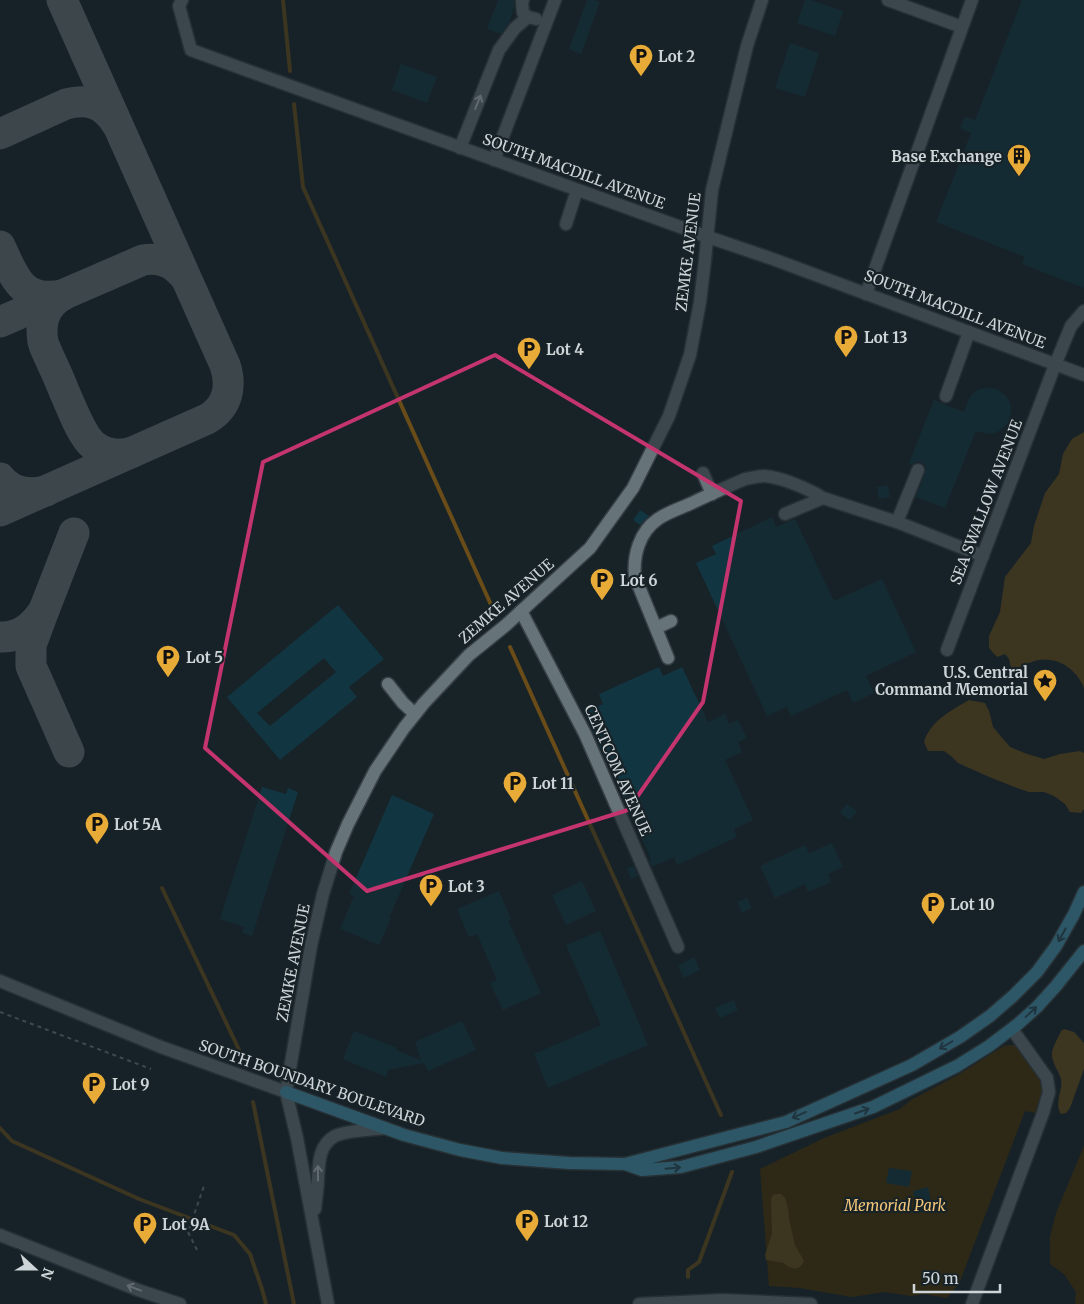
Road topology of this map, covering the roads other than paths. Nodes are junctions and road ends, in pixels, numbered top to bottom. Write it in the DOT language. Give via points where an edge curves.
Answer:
graph roads {
  1 [pos="523,0"];
  2 [pos="555,0"];
  3 [pos="762,0"];
  4 [pos="888,0"];
  5 [pos="972,0"];
  6 [pos="180,2"];
  7 [pos="528,17"];
  8 [pos="546,23"];
  9 [pos="962,27"];
  10 [pos="460,148"];
  11 [pos="494,160"];
  12 [pos="577,190"];
  13 [pos="566,224"];
  14 [pos="708,237"];
  15 [pos="866,294"];
  16 [pos="1084,311"];
  17 [pos="969,332"];
  18 [pos="1056,365"];
  19 [pos="1084,375"];
  20 [pos="946,396"];
  21 [pos="918,470"];
  22 [pos="703,473"];
  23 [pos="712,494"];
  24 [pos="823,498"];
  25 [pos="785,514"];
  26 [pos="897,522"];
  27 [pos="983,556"];
  28 [pos="521,611"];
  29 [pos="671,621"];
  30 [pos="656,628"];
  31 [pos="948,650"];
  32 [pos="668,658"];
  33 [pos="388,684"];
  34 [pos="415,714"];
  35 [pos="1084,892"];
  36 [pos="678,947"];
  37 [pos="1084,951"];
  38 [pos="0,981"];
  39 [pos="1012,1029"];
  40 [pos="286,1092"];
  41 [pos="385,1128"];
  42 [pos="625,1164"];
  43 [pos="313,1222"];
  44 [pos="0,1235"];
  45 [pos="773,1303"];
  46 [pos="180,1304"];
  47 [pos="328,1304"];
  48 [pos="639,1304"];
  49 [pos="811,1304"];
  50 [pos="972,1304"];
  1 -- 7 [label="street" via="523,13"];
  2 -- 8 [label="street"];
  3 -- 14 [label="street, ZEMKE AVENUE" via="747,46 712,190"];
  4 -- 9 [label="street"];
  5 -- 9 [label="street"];
  6 -- 10 [label="street, SOUTH MACDILL AVENUE" via="191,50"];
  7 -- 8 [label="street"];
  10 -- 7 [label="street, one-way" via="499,50 515,28"];
  8 -- 11 [label="street"];
  9 -- 15 [label="street"];
  10 -- 11 [label="street, SOUTH MACDILL AVENUE"];
  11 -- 12 [label="street, SOUTH MACDILL AVENUE"];
  12 -- 13 [label="street"];
  12 -- 14 [label="street, SOUTH MACDILL AVENUE"];
  14 -- 15 [label="street, SOUTH MACDILL AVENUE"];
  14 -- 28 [label="street, ZEMKE AVENUE" via="690,355 670,416 633,488 590,548"];
  15 -- 17 [label="street, SOUTH MACDILL AVENUE"];
  16 -- 18 [label="street, SEA SWALLOW AVENUE" via="1071,326"];
  17 -- 18 [label="street, SOUTH MACDILL AVENUE"];
  17 -- 20 [label="street"];
  18 -- 19 [label="street, SOUTH MACDILL AVENUE"];
  18 -- 27 [label="street, SEA SWALLOW AVENUE"];
  21 -- 26 [label="street"];
  22 -- 23 [label="street"];
  23 -- 24 [label="street" via="745,479 766,476 812,491"];
  23 -- 30 [label="street" via="660,518 638,545 635,577"];
  24 -- 25 [label="street"];
  24 -- 26 [label="street"];
  26 -- 27 [label="street"];
  27 -- 31 [label="street, SEA SWALLOW AVENUE"];
  28 -- 34 [label="street, ZEMKE AVENUE" via="469,654"];
  28 -- 36 [label="street, CENTCOM AVENUE" via="585,734"];
  29 -- 30 [label="street"];
  30 -- 32 [label="street"];
  33 -- 34 [label="street"];
  34 -- 40 [label="street, ZEMKE AVENUE" via="375,771 336,852 311,946"];
  35 -- 42 [label="main road, SOUTH BOUNDARY BOULEVARD, one-way" via="1056,946 1037,972 990,1016 960,1037 912,1065 786,1122"];
  39 -- 37 [label="main road, SOUTH BOUNDARY BOULEVARD, one-way" via="1037,1007"];
  38 -- 40 [label="street, SOUTH BOUNDARY BOULEVARD" via="161,1047"];
  42 -- 39 [label="main road, SOUTH BOUNDARY BOULEVARD, one-way" via="642,1170 681,1167 756,1147 873,1107 957,1066"];
  39 -- 50 [label="street" via="1047,1078 1049,1092"];
  40 -- 41 [label="main road, SOUTH BOUNDARY BOULEVARD"];
  40 -- 43 [label="street, ZEMKE AVENUE"];
  41 -- 42 [label="main road, SOUTH BOUNDARY BOULEVARD" via="502,1158"];
  43 -- 41 [label="street, ZEMKE AVENUE, one-way" via="318,1160 322,1149 335,1136"];
  43 -- 47 [label="street, ZEMKE AVENUE"];
  46 -- 44 [label="street, one-way"];
  45 -- 48 [label="street" via="723,1300"];
  45 -- 49 [label="street"];
}
